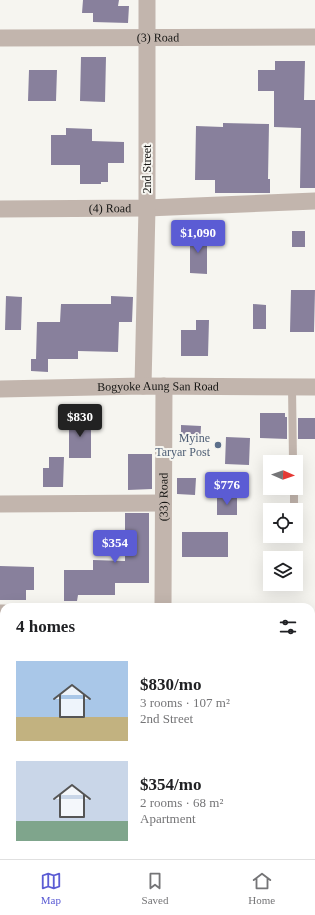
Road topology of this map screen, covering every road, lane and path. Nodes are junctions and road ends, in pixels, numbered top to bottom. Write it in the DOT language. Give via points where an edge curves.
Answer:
graph roads {
  1 [pos="147,0"];
  2 [pos="147,37"];
  3 [pos="315,37"];
  4 [pos="0,38"];
  5 [pos="315,201"];
  6 [pos="147,208"];
  7 [pos="0,209"];
  8 [pos="143,386"];
  9 [pos="164,386"];
  10 [pos="292,387"];
  11 [pos="315,387"];
  12 [pos="0,389"];
  13 [pos="293,455"];
  14 [pos="162,503"];
  15 [pos="0,504"];
  16 [pos="163,603"];
  1 -- 2 [label="street, 2nd Street"];
  2 -- 3 [label="street, (3) Road"];
  2 -- 4 [label="street, (3) Road"];
  2 -- 6 [label="street, 2nd Street"];
  5 -- 6 [label="street, (4) Road"];
  6 -- 7 [label="street, (4) Road"];
  6 -- 8 [label="street, 2nd Street"];
  8 -- 9 [label="street, Bogyoke Aung San Road"];
  8 -- 12 [label="street, Bogyoke Aung San Road"];
  9 -- 10 [label="street, Bogyoke Aung San Road"];
  9 -- 14 [label="street, (33) Road"];
  10 -- 11 [label="street, Bogyoke Aung San Road"];
  10 -- 13 [label="lane"];
  14 -- 15 [label="street"];
  14 -- 16 [label="street, (33) Road"];
}
